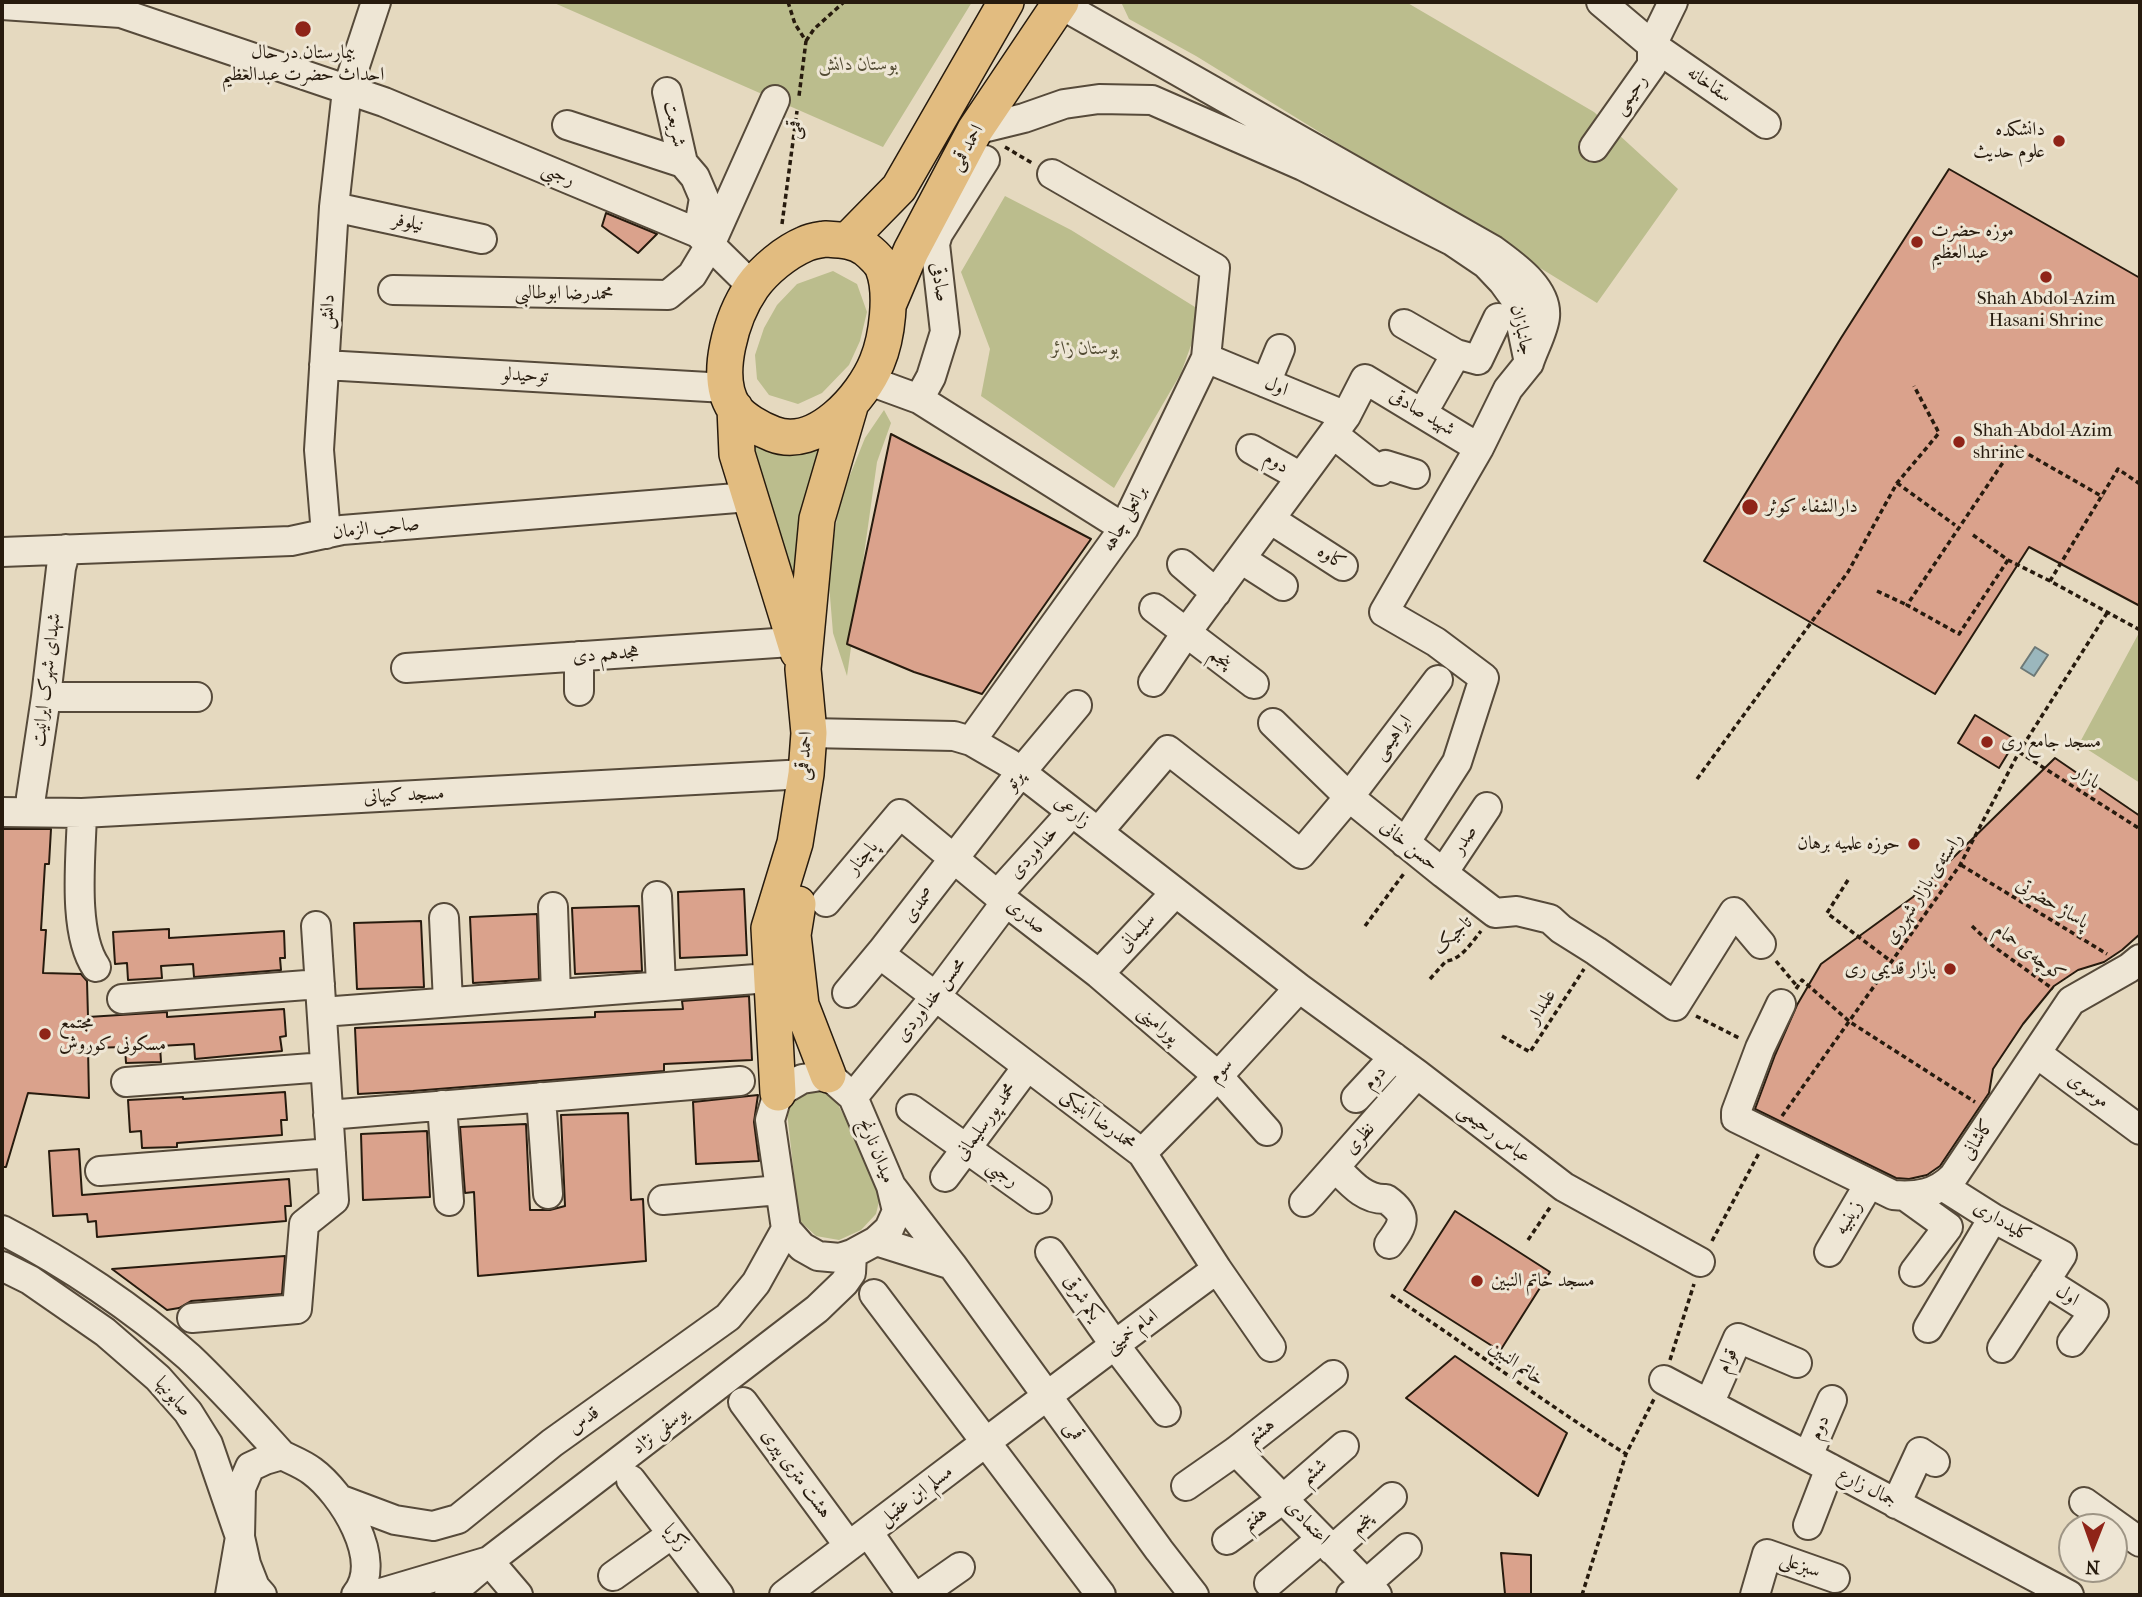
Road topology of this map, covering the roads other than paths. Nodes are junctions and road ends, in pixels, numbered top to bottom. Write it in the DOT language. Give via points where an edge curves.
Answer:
graph roads {
  1 [pos="376,2"];
  2 [pos="1006,2"];
  3 [pos="1601,2"];
  4 [pos="1673,2"];
  5 [pos="1060,3"];
  6 [pos="2,5"];
  7 [pos="1652,45"];
  8 [pos="347,90"];
  9 [pos="667,92"];
  10 [pos="790,102"];
  11 [pos="1766,124"];
  12 [pos="567,125"];
  13 [pos="980,145"];
  14 [pos="1594,147"];
  15 [pos="683,163"];
  16 [pos="1052,174"];
  17 [pos="334,207"];
  18 [pos="482,239"];
  19 [pos="704,239"];
  20 [pos="848,240"];
  21 [pos="752,287"];
  22 [pos="393,290"];
  23 [pos="888,303"];
  24 [pos="1498,318"];
  25 [pos="1404,324"];
  26 [pos="1280,349"];
  27 [pos="1467,357"];
  28 [pos="1206,358"];
  29 [pos="1529,363"];
  30 [pos="324,365"];
  31 [pos="1266,383"];
  32 [pos="1508,389"];
  33 [pos="859,391"];
  34 [pos="730,398"];
  35 [pos="919,399"];
  36 [pos="1430,400"];
  37 [pos="1339,425"];
  38 [pos="1479,448"];
  39 [pos="1251,449"];
  40 [pos="1415,474"];
  41 [pos="1301,477"];
  42 [pos="749,497"];
  43 [pos="1270,519"];
  44 [pos="1124,528"];
  45 [pos="326,534"];
  46 [pos="66,549"];
  47 [pos="2,552"];
  48 [pos="1241,559"];
  49 [pos="1182,564"];
  50 [pos="1343,566"];
  51 [pos="1283,586"];
  52 [pos="1216,593"];
  53 [pos="1154,608"];
  54 [pos="1186,633"];
  55 [pos="801,651"];
  56 [pos="579,656"];
  57 [pos="406,668"];
  58 [pos="1438,680"];
  59 [pos="1153,682"];
  60 [pos="1254,684"];
  61 [pos="579,691"];
  62 [pos="46,697"];
  63 [pos="197,697"];
  64 [pos="1077,705"];
  65 [pos="1273,723"];
  66 [pos="809,733"];
  67 [pos="971,741"];
  68 [pos="1021,772"];
  69 [pos="806,774"];
  70 [pos="1349,797"];
  71 [pos="1487,807"];
  72 [pos="30,811"];
  73 [pos="2,812"];
  74 [pos="1072,812"];
  75 [pos="82,813"];
  76 [pos="1098,832"];
  77 [pos="796,843"];
  78 [pos="1412,848"];
  79 [pos="955,859"];
  80 [pos="1443,873"];
  81 [pos="1175,893"];
  82 [pos="657,896"];
  83 [pos="1001,898"];
  84 [pos="826,902"];
  85 [pos="553,907"];
  86 [pos="444,918"];
  87 [pos="316,926"];
  88 [pos="1761,944"];
  89 [pos="883,951"];
  90 [pos="2135,964"];
  91 [pos="96,967"];
  92 [pos="1099,974"];
  93 [pos="772,975"];
  94 [pos="661,986"];
  95 [pos="1299,988"];
  96 [pos="847,993"];
  97 [pos="556,994"];
  98 [pos="1790,995"];
  99 [pos="935,997"];
  100 [pos="321,998"];
  101 [pos="122,999"];
  102 [pos="448,1002"];
  103 [pos="2036,1053"];
  104 [pos="1394,1057"];
  105 [pos="325,1067"];
  106 [pos="1027,1067"];
  107 [pos="1417,1074"];
  108 [pos="1218,1076"];
  109 [pos="740,1081"];
  110 [pos="126,1082"];
  111 [pos="841,1086"];
  112 [pos="778,1093"];
  113 [pos="541,1097"];
  114 [pos="1356,1098"];
  115 [pos="442,1105"];
  116 [pos="911,1109"];
  117 [pos="328,1115"];
  118 [pos="2140,1129"];
  119 [pos="1267,1131"];
  120 [pos="966,1149"];
  121 [pos="331,1153"];
  122 [pos="1142,1153"];
  123 [pos="1335,1167"];
  124 [pos="100,1171"];
  125 [pos="945,1177"];
  126 [pos="1869,1184"];
  127 [pos="891,1186"];
  128 [pos="1944,1187"];
  129 [pos="780,1190"];
  130 [pos="548,1194"];
  131 [pos="1905,1196"];
  132 [pos="1037,1199"];
  133 [pos="663,1200"];
  134 [pos="449,1201"];
  135 [pos="1304,1202"];
  136 [pos="1993,1218"];
  137 [pos="786,1229"];
  138 [pos="2,1230"];
  139 [pos="1389,1244"];
  140 [pos="864,1248"];
  141 [pos="1050,1252"];
  142 [pos="1829,1252"];
  143 [pos="1700,1262"];
  144 [pos="952,1265"];
  145 [pos="2,1266"];
  146 [pos="1217,1269"];
  147 [pos="1914,1272"];
  148 [pos="2045,1282"];
  149 [pos="874,1294"];
  150 [pos="192,1318"];
  151 [pos="1928,1328"];
  152 [pos="2072,1342"];
  153 [pos="1114,1345"];
  154 [pos="1271,1347"];
  155 [pos="2002,1348"];
  156 [pos="1797,1363"];
  157 [pos="1334,1375"];
  158 [pos="1664,1380"];
  159 [pos="1048,1397"];
  160 [pos="1832,1400"];
  161 [pos="743,1402"];
  162 [pos="1709,1404"];
  163 [pos="1166,1412"];
  164 [pos="986,1443"];
  165 [pos="1344,1446"];
  166 [pos="1237,1451"];
  167 [pos="282,1455"];
  168 [pos="1819,1462"];
  169 [pos="1935,1462"];
  170 [pos="631,1480"];
  171 [pos="1186,1486"];
  172 [pos="1392,1497"];
  173 [pos="339,1499"];
  174 [pos="1283,1499"];
  175 [pos="2084,1502"];
  176 [pos="1896,1504"];
  177 [pos="1808,1525"];
  178 [pos="672,1534"];
  179 [pos="240,1536"];
  180 [pos="859,1539"];
  181 [pos="1227,1540"];
  182 [pos="2140,1542"];
  183 [pos="1327,1544"];
  184 [pos="1407,1548"];
  185 [pos="489,1561"];
  186 [pos="960,1567"];
  187 [pos="613,1576"];
  188 [pos="1835,1578"];
  189 [pos="1269,1583"];
  190 [pos="1365,1592"];
  191 [pos="230,1595"];
  192 [pos="262,1595"];
  193 [pos="356,1595"];
  194 [pos="374,1595"];
  195 [pos="449,1595"];
  196 [pos="518,1595"];
  197 [pos="719,1595"];
  198 [pos="784,1595"];
  199 [pos="912,1595"];
  200 [pos="920,1595"];
  201 [pos="1099,1595"];
  202 [pos="1194,1595"];
  203 [pos="1755,1595"];
  204 [pos="2069,1595"];
  1 -- 8 [label="street"];
  2 -- 20 [label="main road, احمد قمی" via="899,188"];
  3 -- 7 [label="street, سقاخانه"];
  4 -- 7 [label="street, رحیمی"];
  5 -- 13 [label="main road, احمد قمی"];
  5 -- 29 [label="street, جانبازان" via="1493,250 1518,269 1540,291 1546,316"];
  6 -- 8 [label="street, رجبی" via="121,13"];
  7 -- 11 [label="street, سقاخانه"];
  7 -- 14 [label="street, رحیمی" via="1652,65"];
  8 -- 17 [label="street, دانش"];
  8 -- 19 [label="street, رجبی"];
  9 -- 15 [label="street, شریعت"];
  10 -- 19 [label="street"];
  12 -- 15 [label="street"];
  13 -- 23 [label="main road, احمد قمی" via="911,251"];
  13 -- 29 [label="street, جانبازان" via="1024,118 1065,104 1152,100 1303,166 1486,264 1516,300"];
  13 -- 35 [label="street, صادقی" via="935,244 945,332"];
  15 -- 19 [label="street, شریعت" via="704,198"];
  16 -- 28 [label="street, براتعلی چاهه" via="1215,268"];
  17 -- 18 [label="street, نیلوفر"];
  17 -- 30 [label="street, دانش"];
  19 -- 21 [label="street, رجبی"];
  19 -- 22 [label="street, محمدرضا ابوطالبی" via="692,275 668,295"];
  20 -- 21 [label="main road" via="805,244 777,262"];
  20 -- 23 [label="main road" via="866,249 883,267"];
  21 -- 34 [label="main road" via="729,339"];
  23 -- 33 [label="main road" via="886,334 877,362"];
  24 -- 27 [label="street"];
  25 -- 27 [label="street"];
  26 -- 31 [label="street"];
  27 -- 32 [label="street"];
  27 -- 36 [label="street"];
  28 -- 31 [label="street, اول"];
  28 -- 44 [label="street, براتعلی چاهه"];
  29 -- 32 [label="street"];
  30 -- 34 [label="street, توحیدلو"];
  30 -- 45 [label="street, دانش" via="319,450"];
  31 -- 37 [label="street, اول"];
  32 -- 38 [label="street"];
  33 -- 34 [label="main road" via="830,423 789,438 754,425"];
  33 -- 35 [label="street"];
  33 -- 55 [label="main road, احمد قمی" via="817,519"];
  34 -- 42 [label="main road, احمد قمی" via="737,454"];
  35 -- 44 [label="street"];
  37 -- 38 [label="street, شهید صادقی" via="1365,379"];
  37 -- 40 [label="street, اول" via="1380,471 1385,465"];
  37 -- 41 [label="street"];
  38 -- 78 [label="street" via="1384,612 1436,642 1484,678 1457,762"];
  39 -- 41 [label="street, دوم"];
  41 -- 43 [label="street"];
  42 -- 45 [label="street, صاحب الزمان"];
  42 -- 55 [label="main road, احمد قمی"];
  43 -- 48 [label="street"];
  43 -- 50 [label="street, کاوه"];
  44 -- 67 [label="street, براتعلی چاهه"];
  45 -- 46 [label="street, صاحب الزمان" via="291,541"];
  46 -- 47 [label="street, صاحب الزمان"];
  46 -- 62 [label="street, شهدای شهرک ایرانیت"];
  48 -- 51 [label="street"];
  48 -- 52 [label="street"];
  49 -- 52 [label="street"];
  52 -- 54 [label="street"];
  53 -- 54 [label="street, پنجم"];
  54 -- 59 [label="street"];
  54 -- 60 [label="street, پنجم"];
  55 -- 56 [label="street, هجدهم دی"];
  55 -- 66 [label="main road, احمد قمی"];
  56 -- 57 [label="street, هجدهم دی"];
  56 -- 61 [label="street"];
  58 -- 70 [label="street, ابراهیمی"];
  62 -- 63 [label="street"];
  62 -- 72 [label="street, شهدای شهرک ایرانیت"];
  64 -- 68 [label="street, پرتو"];
  65 -- 70 [label="street"];
  66 -- 67 [label="street, زارعی" via="954,736"];
  66 -- 69 [label="main road, احمد قمی"];
  67 -- 68 [label="street, زارعی"];
  68 -- 74 [label="street, زارعی"];
  68 -- 79 [label="street, پرتو"];
  69 -- 75 [label="street, مسجد کیهانی"];
  69 -- 77 [label="main road, احمد قمی"];
  70 -- 76 [label="street" via="1301,854 1168,750"];
  70 -- 78 [label="street, حسن خانی"];
  71 -- 80 [label="street, صدر"];
  72 -- 73 [label="street, مسجد کیهانی"];
  72 -- 75 [label="street, مسجد کیهانی"];
  74 -- 76 [label="street, زارعی"];
  74 -- 83 [label="street, خداوردی"];
  75 -- 91 [label="street" via="81,926 88,956"];
  76 -- 81 [label="street, زارعی"];
  77 -- 93 [label="main road" via="769,928"];
  77 -- 111 [label="main road" via="802,872 793,935 800,1005"];
  78 -- 80 [label="street, حسن خانی"];
  79 -- 83 [label="street, صدری"];
  79 -- 84 [label="street, پاچنار" via="900,814"];
  79 -- 89 [label="street, صمدی"];
  80 -- 88 [label="street, حسن خانی" via="1495,913 1517,911 1550,919 1675,1006 1734,912"];
  81 -- 92 [label="street, سلیمانی"];
  81 -- 95 [label="street, زارعی"];
  82 -- 94 [label="street"];
  83 -- 92 [label="street, صدری"];
  83 -- 99 [label="street, محسن خداوردی"];
  85 -- 97 [label="street"];
  86 -- 102 [label="street"];
  87 -- 100 [label="street"];
  89 -- 96 [label="street, صمدی"];
  89 -- 99 [label="street" via="883,958"];
  90 -- 103 [label="street, کاشانی" via="2071,1002"];
  92 -- 108 [label="street, پورامینی"];
  93 -- 94 [label="street"];
  93 -- 112 [label="main road"];
  94 -- 97 [label="street"];
  95 -- 104 [label="street, عباس رحیمی"];
  95 -- 108 [label="street, سوم"];
  97 -- 102 [label="street"];
  98 -- 126 [label="street" via="1760,1048 1736,1118"];
  99 -- 106 [label="street, محمدرضا آبنیکی"];
  99 -- 111 [label="street, محسن خداوردی"];
  100 -- 101 [label="street"];
  100 -- 102 [label="street"];
  100 -- 105 [label="street"];
  103 -- 118 [label="street, موسوی"];
  103 -- 128 [label="street, کاشانی"];
  104 -- 107 [label="street, عباس رحیمی"];
  104 -- 114 [label="street, دوم"];
  105 -- 110 [label="street"];
  105 -- 117 [label="street"];
  106 -- 120 [label="street, محمد پورسلیمانی"];
  106 -- 122 [label="street, محمدرضا آبنیکی"];
  107 -- 123 [label="street, نظری"];
  107 -- 143 [label="street, عباس رحیمی" via="1564,1187"];
  108 -- 119 [label="street, پورامینی"];
  108 -- 122 [label="street, سوم"];
  109 -- 113 [label="street"];
  111 -- 112 [label="street" via="802,1079"];
  111 -- 127 [label="street, میدان نارنج"];
  112 -- 129 [label="street" via="771,1120"];
  113 -- 115 [label="street"];
  113 -- 130 [label="street"];
  115 -- 117 [label="street"];
  115 -- 134 [label="street"];
  116 -- 120 [label="street, رجبی"];
  117 -- 121 [label="street"];
  120 -- 125 [label="street, محمد پورسلیمانی"];
  120 -- 132 [label="street, رجبی"];
  121 -- 124 [label="street"];
  121 -- 150 [label="street" via="334,1200 304,1224 297,1309"];
  122 -- 146 [label="street, محمدرضا آبنیکی"];
  123 -- 135 [label="street, نظری"];
  123 -- 139 [label="street" via="1363,1194 1386,1199 1397,1207 1402,1223"];
  126 -- 131 [label="street"];
  126 -- 142 [label="street, زینبیه"];
  127 -- 140 [label="street, میدان نارنج" via="897,1211 889,1229"];
  127 -- 144 [label="street, قمی"];
  128 -- 131 [label="street" via="1921,1196"];
  128 -- 136 [label="street, کلیدداری"];
  129 -- 133 [label="street"];
  129 -- 137 [label="street"];
  131 -- 147 [label="street" via="1948,1227"];
  136 -- 148 [label="street, کلیدداری" via="2062,1255"];
  136 -- 151 [label="street"];
  137 -- 140 [label="street" via="818,1256 840,1258"];
  137 -- 173 [label="street, قدس" via="756,1283 728,1317 552,1443 458,1520 433,1526 396,1520"];
  138 -- 167 [label="street, صابونیها" via="47,1253 188,1356"];
  140 -- 144 [label="street"];
  140 -- 185 [label="street, یوسفی نژاد" via="844,1283 817,1309"];
  141 -- 153 [label="street, یکم شرقی"];
  144 -- 159 [label="street, قمی"];
  145 -- 179 [label="street, صابونیها" via="105,1332 158,1378 188,1412 208,1444"];
  146 -- 153 [label="street, امام خمینی"];
  146 -- 154 [label="street, محمدرضا آبنیکی"];
  148 -- 152 [label="street, اول" via="2094,1312"];
  148 -- 155 [label="street"];
  149 -- 164 [label="street"];
  153 -- 159 [label="street, امام خمینی"];
  153 -- 163 [label="street, یکم شرقی"];
  156 -- 162 [label="street, قوام" via="1738,1338"];
  157 -- 166 [label="street, هشتم"];
  158 -- 162 [label="street, جمال زارع"];
  159 -- 164 [label="street, مسلم ابن عقیل"];
  159 -- 202 [label="street, قمی"];
  160 -- 168 [label="street, دوم"];
  161 -- 180 [label="street, هشت متری پیری"];
  162 -- 168 [label="street, جمال زارع"];
  164 -- 180 [label="street, مسلم ابن عقیل"];
  164 -- 201 [label="street"];
  165 -- 174 [label="street, ششم"];
  166 -- 171 [label="street, هشتم"];
  166 -- 174 [label="street, اعتمادی"];
  167 -- 173 [label="street, صابونیها" via="312,1471"];
  167 -- 179 [label="street" via="250,1467 241,1488"];
  168 -- 176 [label="street, جمال زارع"];
  168 -- 177 [label="street, دوم"];
  169 -- 176 [label="street" via="1920,1452"];
  170 -- 178 [label="street, زکریا"];
  172 -- 183 [label="street, پنجم"];
  173 -- 193 [label="street" via="360,1536 366,1559 363,1587"];
  174 -- 181 [label="street, هفتم"];
  174 -- 183 [label="street, اعتمادی"];
  175 -- 182 [label="street"];
  176 -- 204 [label="street, جمال زارع"];
  178 -- 187 [label="street"];
  178 -- 197 [label="street, زکریا"];
  179 -- 191 [label="street, صابونیها"];
  179 -- 192 [label="street" via="246,1564"];
  180 -- 198 [label="street, مسلم ابن عقیل"];
  180 -- 199 [label="street"];
  183 -- 189 [label="street, پنجم"];
  183 -- 190 [label="street, اعتمادی"];
  184 -- 190 [label="street"];
  185 -- 194 [label="street"];
  185 -- 195 [label="street, یوسفی نژاد"];
  185 -- 196 [label="street"];
  186 -- 200 [label="street"];
  188 -- 203 [label="street, سبزعلی" via="1767,1554"];
}
